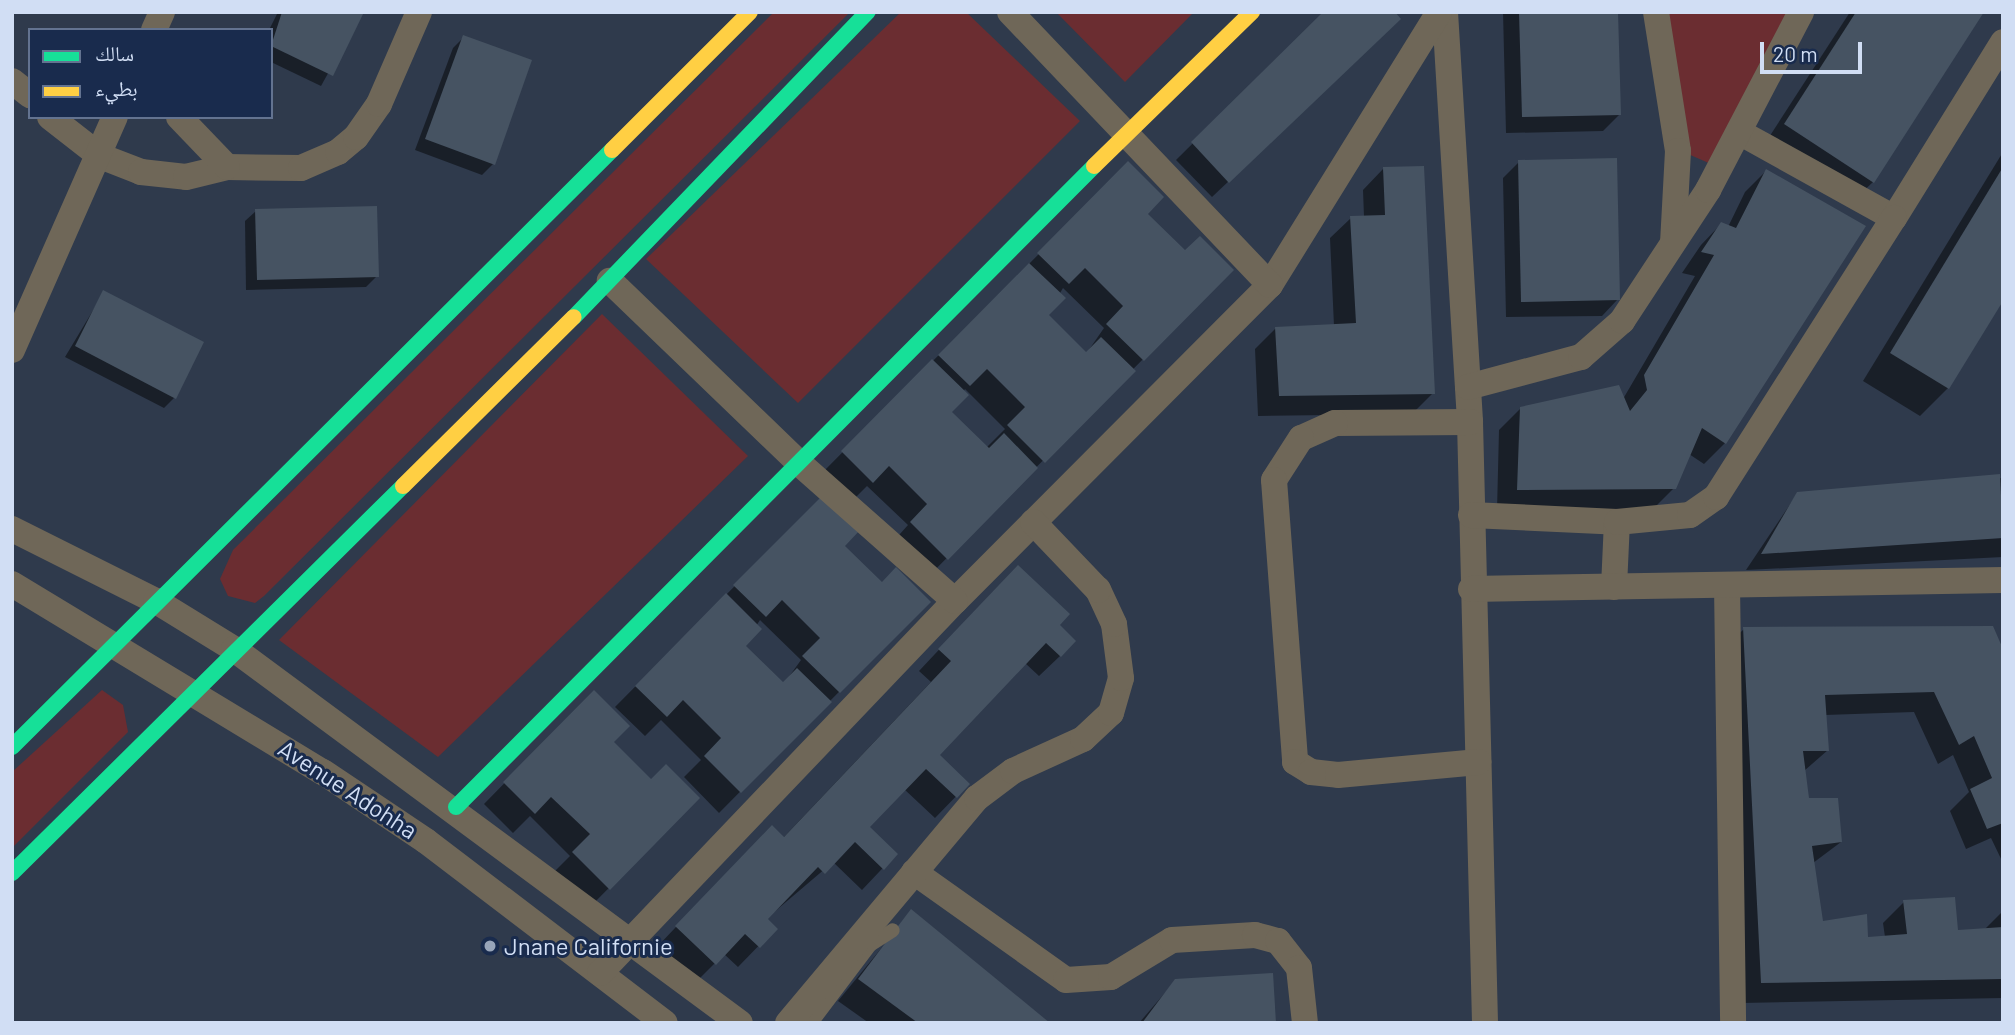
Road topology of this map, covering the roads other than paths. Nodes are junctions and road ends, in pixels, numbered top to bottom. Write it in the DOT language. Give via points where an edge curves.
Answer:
graph roads {
  1 [pos="162,12"];
  2 [pos="419,12"];
  3 [pos="750,12"];
  4 [pos="868,12"];
  5 [pos="1010,12"];
  6 [pos="1252,12"];
  7 [pos="1438,12"];
  8 [pos="1444,12"];
  9 [pos="1656,12"];
  10 [pos="1801,12"];
  11 [pos="155,28"];
  12 [pos="2003,42"];
  13 [pos="53,119"];
  14 [pos="114,119"];
  15 [pos="181,119"];
  16 [pos="1739,132"];
  17 [pos="1123,135"];
  18 [pos="100,156"];
  19 [pos="228,167"];
  20 [pos="1894,218"];
  21 [pos="1673,244"];
  22 [pos="610,281"];
  23 [pos="1270,285"];
  24 [pos="12,350"];
  25 [pos="1468,387"];
  26 [pos="1471,422"];
  27 [pos="797,461"];
  28 [pos="1471,515"];
  29 [pos="1033,522"];
  30 [pos="1618,522"];
  31 [pos="12,530"];
  32 [pos="2003,580"];
  33 [pos="12,584"];
  34 [pos="1727,585"];
  35 [pos="1614,587"];
  36 [pos="1471,589"];
  37 [pos="955,600"];
  38 [pos="156,601"];
  39 [pos="115,642"];
  40 [pos="234,649"];
  41 [pos="195,690"];
  42 [pos="12,747"];
  43 [pos="1478,762"];
  44 [pos="456,807"];
  45 [pos="914,872"];
  46 [pos="12,873"];
  47 [pos="893,930"];
  48 [pos="629,938"];
  49 [pos="600,973"];
  50 [pos="665,1023"];
  51 [pos="740,1023"];
  52 [pos="788,1023"];
  53 [pos="811,1023"];
  54 [pos="1305,1023"];
  55 [pos="1485,1023"];
  56 [pos="1733,1023"];
  1 -- 11 [label="street"];
  2 -- 19 [label="street" via="379,104 338,152 301,168"];
  3 -- 38 [label="main road"];
  4 -- 22 [label="main road"];
  5 -- 17 [label="street"];
  6 -- 17 [label="main road"];
  7 -- 23 [label="street"];
  8 -- 25 [label="street"];
  9 -- 21 [label="street" via="1678,151"];
  10 -- 16 [label="street"];
  12 -- 20 [label="street"];
  13 -- 18 [label="street"];
  14 -- 18 [label="street"];
  15 -- 19 [label="street"];
  16 -- 20 [label="street"];
  16 -- 21 [label="street"];
  17 -- 23 [label="street"];
  17 -- 27 [label="main road"];
  18 -- 19 [label="street" via="167,175"];
  18 -- 24 [label="street"];
  20 -- 30 [label="street" via="1716,497 1690,515"];
  21 -- 25 [label="street" via="1622,320 1581,357"];
  22 -- 27 [label="street"];
  22 -- 40 [label="main road"];
  23 -- 29 [label="street"];
  25 -- 26 [label="street"];
  26 -- 28 [label="street"];
  26 -- 43 [label="street" via="1335,423 1301,438 1274,480 1288,737 1295,762 1311,772 1338,775"];
  27 -- 37 [label="street"];
  27 -- 44 [label="main road"];
  28 -- 30 [label="street"];
  28 -- 36 [label="street"];
  29 -- 37 [label="street"];
  29 -- 45 [label="street" via="1107,606 1119,641 1118,696 1111,713 1083,739 994,783"];
  30 -- 35 [label="street"];
  31 -- 38 [label="street"];
  32 -- 34 [label="street"];
  33 -- 39 [label="street, Avenue Adohha"];
  34 -- 35 [label="street"];
  34 -- 56 [label="street"];
  35 -- 36 [label="street"];
  36 -- 43 [label="street"];
  37 -- 48 [label="street"];
  38 -- 39 [label="main road"];
  38 -- 40 [label="street"];
  39 -- 41 [label="street, Avenue Adohha"];
  39 -- 42 [label="main road"];
  40 -- 41 [label="main road"];
  40 -- 44 [label="street"];
  41 -- 46 [label="main road"];
  41 -- 49 [label="street, Avenue Adohha" via="426,841"];
  43 -- 55 [label="street"];
  44 -- 48 [label="street"];
  45 -- 52 [label="street"];
  45 -- 54 [label="street" via="1066,980 1098,981 1180,938 1255,935 1278,941 1299,968"];
  47 -- 53 [label="lane" via="870,945"];
  48 -- 49 [label="street"];
  48 -- 51 [label="street"];
  49 -- 50 [label="street, Avenue Adohha"];
}
